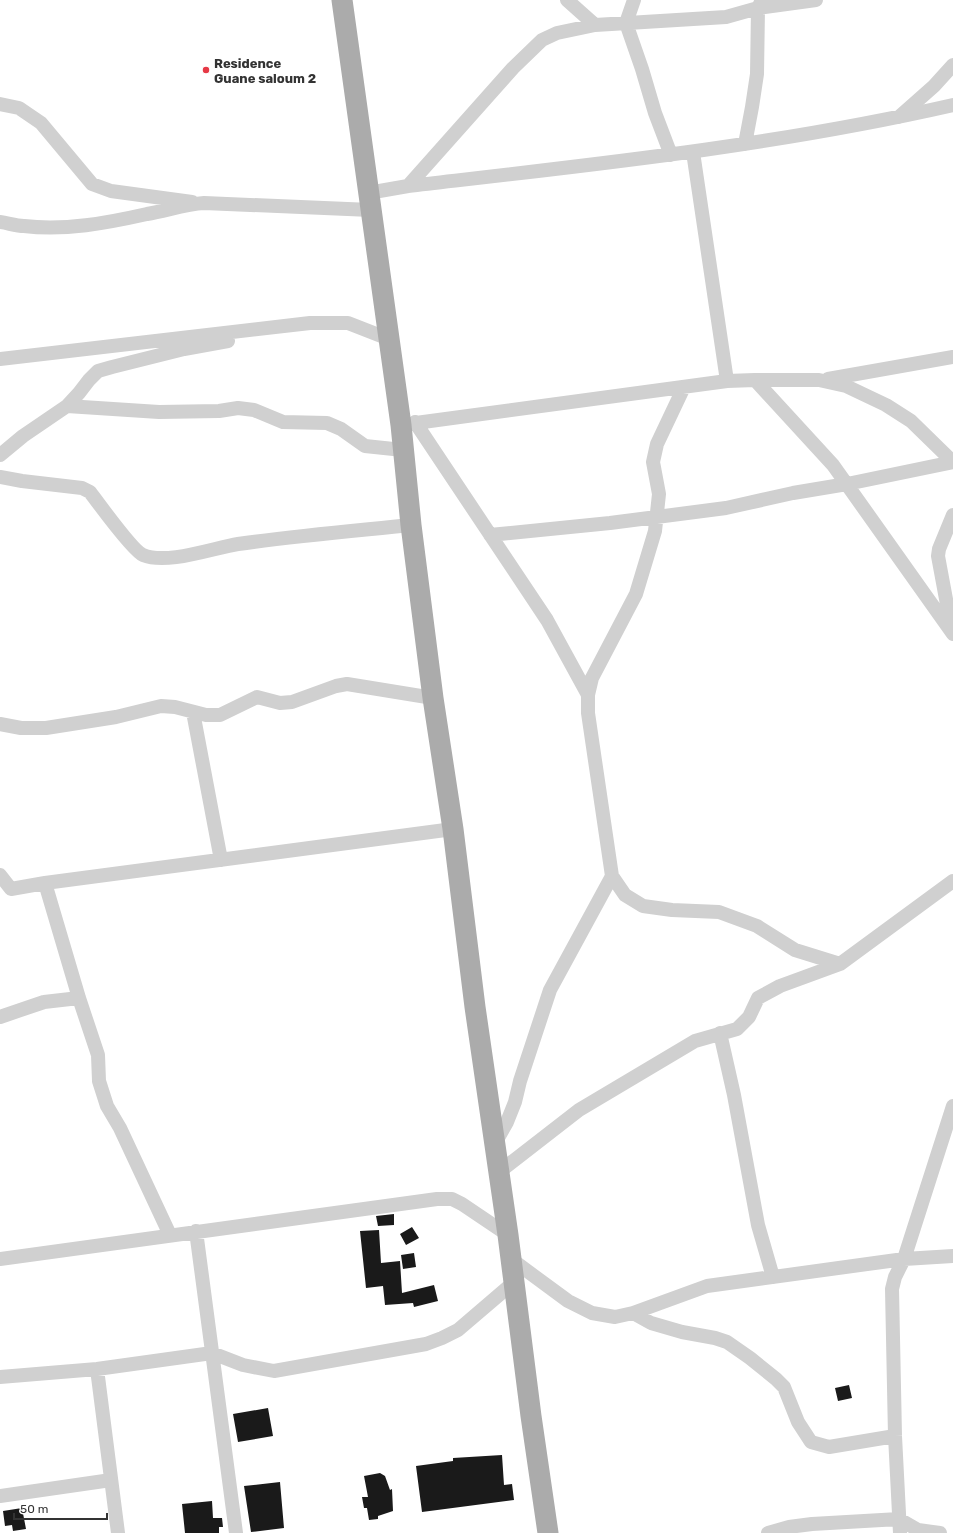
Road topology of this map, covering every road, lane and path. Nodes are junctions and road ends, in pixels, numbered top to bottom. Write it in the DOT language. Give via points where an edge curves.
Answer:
graph roads {
  1 [pos="342,0"];
  2 [pos="567,0"];
  3 [pos="634,0"];
  4 [pos="816,0"];
  5 [pos="760,4"];
  6 [pos="626,23"];
  7 [pos="595,25"];
  8 [pos="953,65"];
  9 [pos="0,104"];
  10 [pos="953,105"];
  11 [pos="898,118"];
  12 [pos="745,144"];
  13 [pos="693,152"];
  14 [pos="671,155"];
  15 [pos="408,186"];
  16 [pos="370,202"];
  17 [pos="204,203"];
  18 [pos="1,223"];
  19 [pos="298,324"];
  20 [pos="389,339"];
  21 [pos="953,357"];
  22 [pos="0,360"];
  23 [pos="755,380"];
  24 [pos="820,380"];
  25 [pos="727,381"];
  26 [pos="684,387"];
  27 [pos="67,406"];
  28 [pos="408,423"];
  29 [pos="403,450"];
  30 [pos="0,455"];
  31 [pos="953,462"];
  32 [pos="0,477"];
  33 [pos="847,484"];
  34 [pos="953,515"];
  35 [pos="656,517"];
  36 [pos="411,525"];
  37 [pos="490,535"];
  38 [pos="952,633"];
  39 [pos="588,695"];
  40 [pos="433,698"];
  41 [pos="193,712"];
  42 [pos="0,724"];
  43 [pos="452,829"];
  44 [pos="221,860"];
  45 [pos="0,875"];
  46 [pos="612,876"];
  47 [pos="953,881"];
  48 [pos="45,883"];
  49 [pos="6,890"];
  50 [pos="840,964"];
  51 [pos="79,998"];
  52 [pos="0,1017"];
  53 [pos="720,1033"];
  54 [pos="953,1106"];
  55 [pos="494,1145"];
  56 [pos="499,1172"];
  57 [pos="196,1231"];
  58 [pos="170,1235"];
  59 [pos="508,1235"];
  60 [pos="953,1256"];
  61 [pos="0,1259"];
  62 [pos="511,1259"];
  63 [pos="904,1259"];
  64 [pos="772,1277"];
  65 [pos="514,1282"];
  66 [pos="633,1313"];
  67 [pos="212,1353"];
  68 [pos="97,1369"];
  69 [pos="0,1377"];
  70 [pos="895,1436"];
  71 [pos="111,1480"];
  72 [pos="0,1496"];
  73 [pos="899,1519"];
  74 [pos="544,1532"];
  75 [pos="953,1532"];
  76 [pos="118,1533"];
  77 [pos="236,1533"];
  78 [pos="768,1533"];
  79 [pos="900,1533"];
  80 [pos="940,1533"];
  81 [pos="944,1533"];
  1 -- 16 [label="main road"];
  2 -- 7 [label="street"];
  3 -- 6 [label="street"];
  4 -- 5 [label="street"];
  5 -- 6 [label="street" via="726,17"];
  5 -- 12 [label="street" via="757,74"];
  6 -- 7 [label="street"];
  6 -- 14 [label="street"];
  7 -- 15 [label="street" via="557,33 542,40 513,68"];
  8 -- 11 [label="street"];
  9 -- 17 [label="street" via="20,108 40,123 92,184 110,192"];
  10 -- 11 [label="street"];
  11 -- 12 [label="street"];
  12 -- 13 [label="street"];
  13 -- 14 [label="street"];
  13 -- 25 [label="street"];
  14 -- 15 [label="street"];
  15 -- 16 [label="street"];
  16 -- 17 [label="street"];
  16 -- 20 [label="main road"];
  17 -- 18 [label="street" via="114,221 74,226 24,226"];
  19 -- 20 [label="street" via="348,323"];
  19 -- 22 [label="street"];
  19 -- 27 [label="street" via="278,331 184,349 98,371"];
  20 -- 28 [label="main road"];
  21 -- 24 [label="street"];
  23 -- 24 [label="street"];
  23 -- 25 [label="street"];
  23 -- 33 [label="street" via="825,455"];
  24 -- 31 [label="street" via="846,386 911,421"];
  25 -- 26 [label="street"];
  26 -- 28 [label="street"];
  26 -- 35 [label="street" via="657,444 653,462 659,494"];
  27 -- 29 [label="street" via="159,412 219,411 238,408 254,410 283,422 326,423 342,429 365,446"];
  27 -- 30 [label="street"];
  28 -- 29 [label="main road"];
  28 -- 37 [label="street"];
  29 -- 36 [label="main road"];
  31 -- 33 [label="street"];
  32 -- 36 [label="street" via="82,488 90,492 132,547 141,555 152,558 194,554 244,544"];
  33 -- 35 [label="street" via="726,508"];
  33 -- 38 [label="street"];
  34 -- 38 [label="street" via="938,556"];
  35 -- 37 [label="street"];
  35 -- 39 [label="street" via="655,531 636,594 592,678"];
  36 -- 40 [label="main road"];
  37 -- 39 [label="street" via="547,620"];
  39 -- 46 [label="street" via="588,713"];
  40 -- 41 [label="street" via="347,684 292,702 280,703 257,697 220,715"];
  40 -- 43 [label="main road"];
  41 -- 42 [label="street" via="161,706 116,717 46,728 21,728"];
  41 -- 44 [label="street"];
  43 -- 44 [label="street"];
  43 -- 55 [label="main road"];
  44 -- 48 [label="street"];
  45 -- 49 [label="street"];
  46 -- 50 [label="street" via="625,895 643,906 719,912 757,926 795,950"];
  46 -- 55 [label="street" via="550,990 515,1102"];
  47 -- 50 [label="street"];
  48 -- 49 [label="street"];
  48 -- 51 [label="street"];
  50 -- 53 [label="street" via="780,986 758,998 749,1017 737,1029"];
  51 -- 52 [label="street" via="44,1002"];
  51 -- 58 [label="street" via="98,1055 99,1081 107,1106 120,1128"];
  53 -- 56 [label="street" via="695,1040 579,1110"];
  53 -- 64 [label="street" via="758,1225"];
  54 -- 63 [label="street"];
  55 -- 56 [label="main road"];
  56 -- 59 [label="main road"];
  57 -- 58 [label="street"];
  57 -- 59 [label="street" via="452,1199"];
  57 -- 67 [label="street"];
  58 -- 61 [label="street"];
  59 -- 62 [label="main road"];
  60 -- 63 [label="street"];
  62 -- 65 [label="main road"];
  62 -- 66 [label="street" via="568,1301 592,1313 615,1317"];
  63 -- 64 [label="street"];
  63 -- 70 [label="street" via="892,1289"];
  64 -- 66 [label="street" via="707,1286"];
  65 -- 67 [label="street" via="458,1330 426,1344 274,1371 243,1365"];
  65 -- 74 [label="main road"];
  66 -- 70 [label="street" via="651,1323 727,1342 750,1358 784,1387 798,1422 811,1442 829,1447"];
  67 -- 68 [label="street"];
  67 -- 77 [label="street"];
  68 -- 69 [label="street"];
  68 -- 71 [label="street"];
  70 -- 73 [label="street"];
  71 -- 72 [label="street"];
  71 -- 76 [label="street"];
  73 -- 78 [label="street" via="812,1524"];
  73 -- 79 [label="street"];
  73 -- 80 [label="street" via="918,1530"];
  75 -- 81 [label="street"];
}
